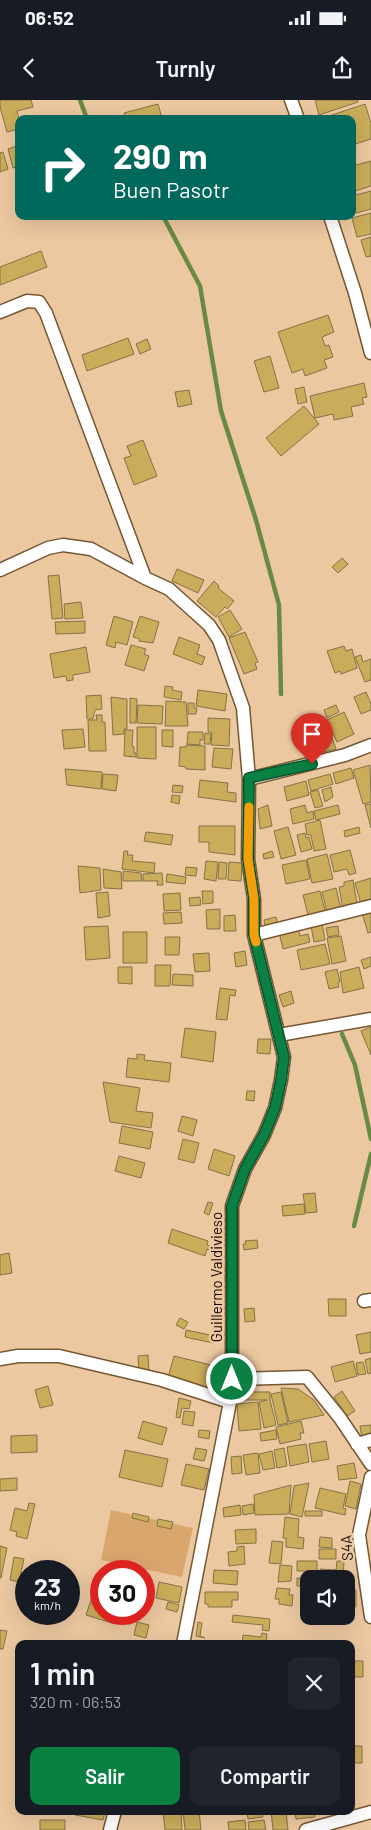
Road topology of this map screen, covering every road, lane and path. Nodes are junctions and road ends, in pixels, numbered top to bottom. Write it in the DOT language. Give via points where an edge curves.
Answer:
graph roads {
  1 [pos="291,100"];
  2 [pos="297,115"];
  3 [pos="331,220"];
  4 [pos="0,312"];
  5 [pos="371,353"];
  6 [pos="0,570"];
  7 [pos="145,578"];
  8 [pos="371,746"];
  9 [pos="249,778"];
  10 [pos="371,906"];
  11 [pos="254,935"];
  12 [pos="371,1019"];
  13 [pos="279,1035"];
  14 [pos="0,1359"];
  15 [pos="232,1379"];
  16 [pos="230,1402"];
  17 [pos="371,1440"];
  18 [pos="357,1444"];
  19 [pos="371,1464"];
  20 [pos="371,1477"];
  21 [pos="371,1617"];
  22 [pos="184,1640"];
  23 [pos="371,1812"];
  24 [pos="114,1815"];
  25 [pos="110,1830"];
  26 [pos="306,1830"];
  1 -- 2 [label="street"];
  3 -- 5 [label="street"];
  4 -- 7 [label="street" via="27,301 39,302 46,313"];
  6 -- 7 [label="street, Guillermo Valdivieso" via="48,548 63,545 91,549"];
  7 -- 9 [label="street, Guillermo Valdivieso" via="169,589 209,625 219,640 243,708"];
  8 -- 9 [label="street"];
  9 -- 11 [label="street, Guillermo Valdivieso" via="248,859 254,899"];
  10 -- 11 [label="street"];
  11 -- 13 [label="street, Guillermo Valdivieso"];
  12 -- 13 [label="street"];
  13 -- 15 [label="street, Guillermo Valdivieso" via="284,1057 275,1108 245,1169 232,1206"];
  14 -- 16 [label="street" via="59,1356 162,1380"];
  15 -- 16 [label="street, Guillermo Valdivieso"];
  15 -- 18 [label="street" via="306,1377"];
  16 -- 22 [label="street, Guillermo Valdivieso"];
  17 -- 18 [label="street"];
  18 -- 19 [label="street"];
  20 -- 21 [label="street, S4A" via="360,1535"];
  23 -- 26 [label="street"];
  24 -- 25 [label="street"];
}
